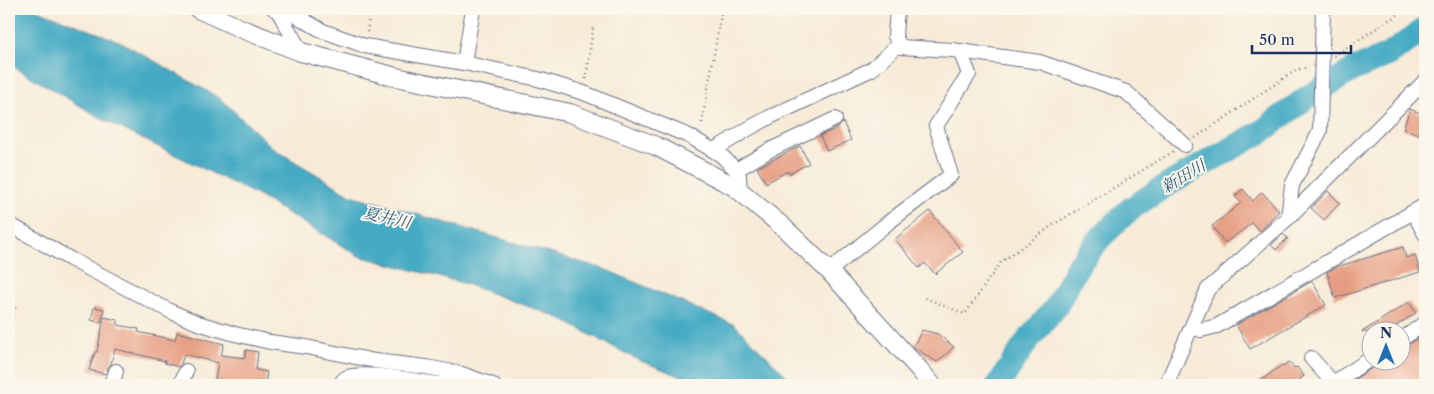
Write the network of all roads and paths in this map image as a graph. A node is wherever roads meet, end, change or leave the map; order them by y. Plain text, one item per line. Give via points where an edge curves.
1 (198, 9) edge
2 (276, 9) edge
3 (370, 9) edge
4 (473, 9) edge
5 (722, 9) edge
6 (897, 9) edge
7 (1323, 9) edge
8 (1406, 9) edge
9 (593, 28) dead end
10 (899, 44) junction
11 (365, 46) junction
12 (960, 51) junction
13 (300, 52) junction
14 (464, 63) junction
15 (1322, 63) junction
16 (1425, 81) edge
17 (584, 93) junction
18 (835, 119) dead end
19 (701, 142) junction
20 (1185, 145) junction
21 (714, 150) junction
22 (736, 170) junction
23 (740, 191) junction
24 (1419, 209) edge
25 (1288, 218) junction
26 (9, 224) edge
27 (1425, 234) edge
28 (829, 271) junction
29 (925, 298) dead end
30 (9, 303) edge
31 (1425, 323) edge
32 (1192, 327) junction
33 (9, 330) edge
34 (1412, 332) edge
35 (1311, 358) dead end
36 (1362, 365) edge
37 (116, 371) dead end
38 (186, 371) dead end
39 (464, 375) junction
40 (1334, 384) edge
41 (109, 385) edge
42 (180, 385) edge
43 (340, 385) edge
44 (493, 385) edge
45 (932, 385) edge
46 (1166, 385) edge

1 - 13 street
2 - 11 street
2 - 13 street
3 - 11 path
4 - 14 street
5 - 19 path via 700,130
6 - 10 street via 895,36
7 - 15 street
8 - 15 path
9 - 17 path
10 - 12 street via 900,47
10 - 21 street via 872,69 770,117
11 - 14 street
12 - 20 street via 1040,62 1126,92
12 - 28 street via 969,74 936,126 951,175
13 - 23 street via 396,77 570,113 656,146
14 - 17 street
15 - 20 path via 1296,70
15 - 25 street via 1320,131 1292,185
16 - 25 street
17 - 19 street
18 - 22 street
19 - 21 street
20 - 29 path via 1053,225 1002,262 966,314
21 - 22 street
22 - 23 street
23 - 28 street
24 - 27 street
24 - 32 street via 1217,326 1201,330
25 - 32 street via 1208,289
26 - 39 street via 70,259 198,323 270,342
28 - 45 street
30 - 33 path via 16,305
31 - 34 street
32 - 46 street
35 - 40 street
36 - 40 street
37 - 41 street
38 - 42 street
39 - 43 street via 446,384 357,376 344,379
39 - 44 street

